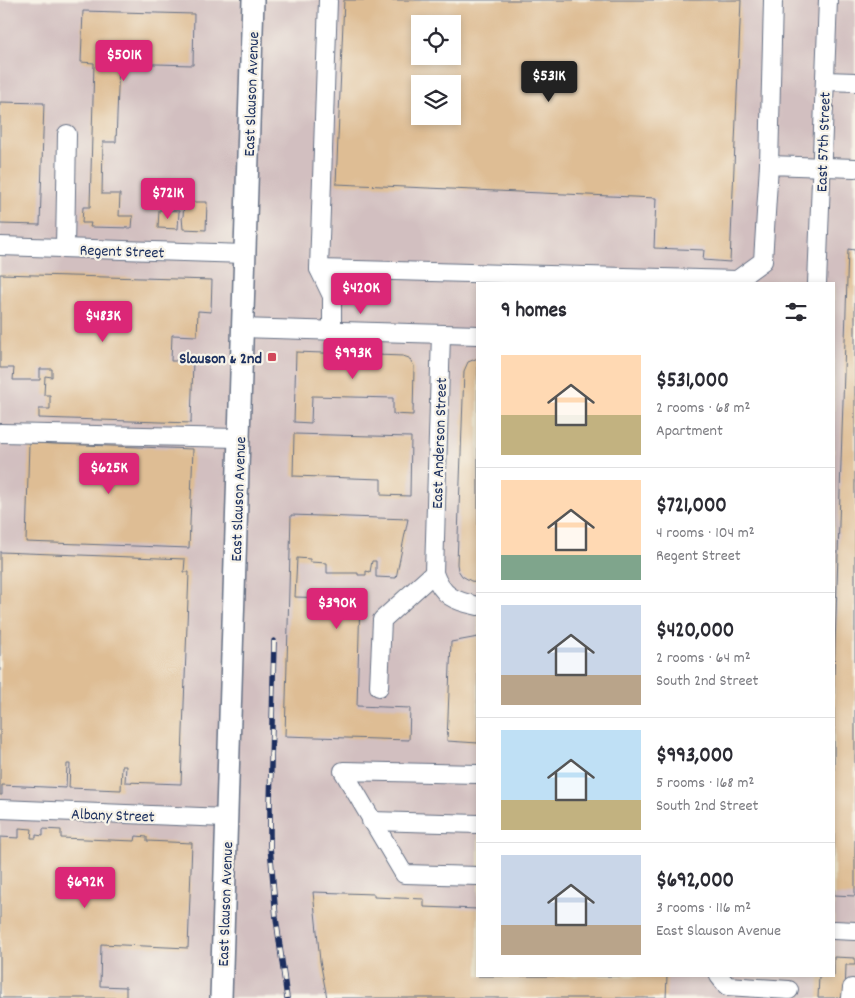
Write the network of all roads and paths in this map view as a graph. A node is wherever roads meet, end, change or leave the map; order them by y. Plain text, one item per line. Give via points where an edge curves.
1 (253, 0) edge
2 (328, 0) edge
3 (773, 0) edge
4 (828, 0) edge
5 (825, 81) junction
6 (855, 82) edge
7 (67, 134) dead end
8 (769, 165) junction
9 (821, 166) junction
10 (855, 168) edge
11 (0, 246) edge
12 (65, 248) junction
13 (245, 254) junction
14 (319, 269) junction
15 (817, 282) edge
16 (243, 328) junction
17 (332, 331) junction
18 (441, 334) junction
19 (476, 335) edge
20 (0, 433) edge
21 (239, 438) junction
22 (434, 573) junction
23 (476, 605) edge
24 (379, 688) dead end
25 (476, 774) edge
26 (0, 809) edge
27 (226, 818) junction
28 (371, 821) junction
29 (476, 824) edge
30 (476, 876) edge
31 (835, 930) edge
32 (855, 931) edge
33 (720, 977) edge
34 (789, 988) edge
35 (752, 993) edge
36 (221, 998) edge

1 - 13 main road, East Slauson Avenue
2 - 14 street
3 - 8 street
4 - 5 street, East 57th Street
5 - 6 street
5 - 9 street, East 57th Street
7 - 12 street
8 - 9 street
8 - 14 street via 763,261 737,280
9 - 10 street
9 - 15 street, East 57th Street
11 - 12 street, Regent Street
12 - 13 street, Regent Street
13 - 16 main road, East Slauson Avenue
14 - 17 street via 332,296
16 - 17 street
16 - 21 main road, East Slauson Avenue
17 - 18 street
18 - 19 street
18 - 22 street, East Anderson Street
20 - 21 street
21 - 27 main road, East Slauson Avenue
22 - 23 street via 444,594
22 - 24 street via 382,620
25 - 28 street via 343,770
26 - 27 street, Albany Street
27 - 36 main road, East Slauson Avenue
28 - 29 street
28 - 30 street via 404,874
31 - 32 street
33 - 35 street via 727,986
34 - 35 street

